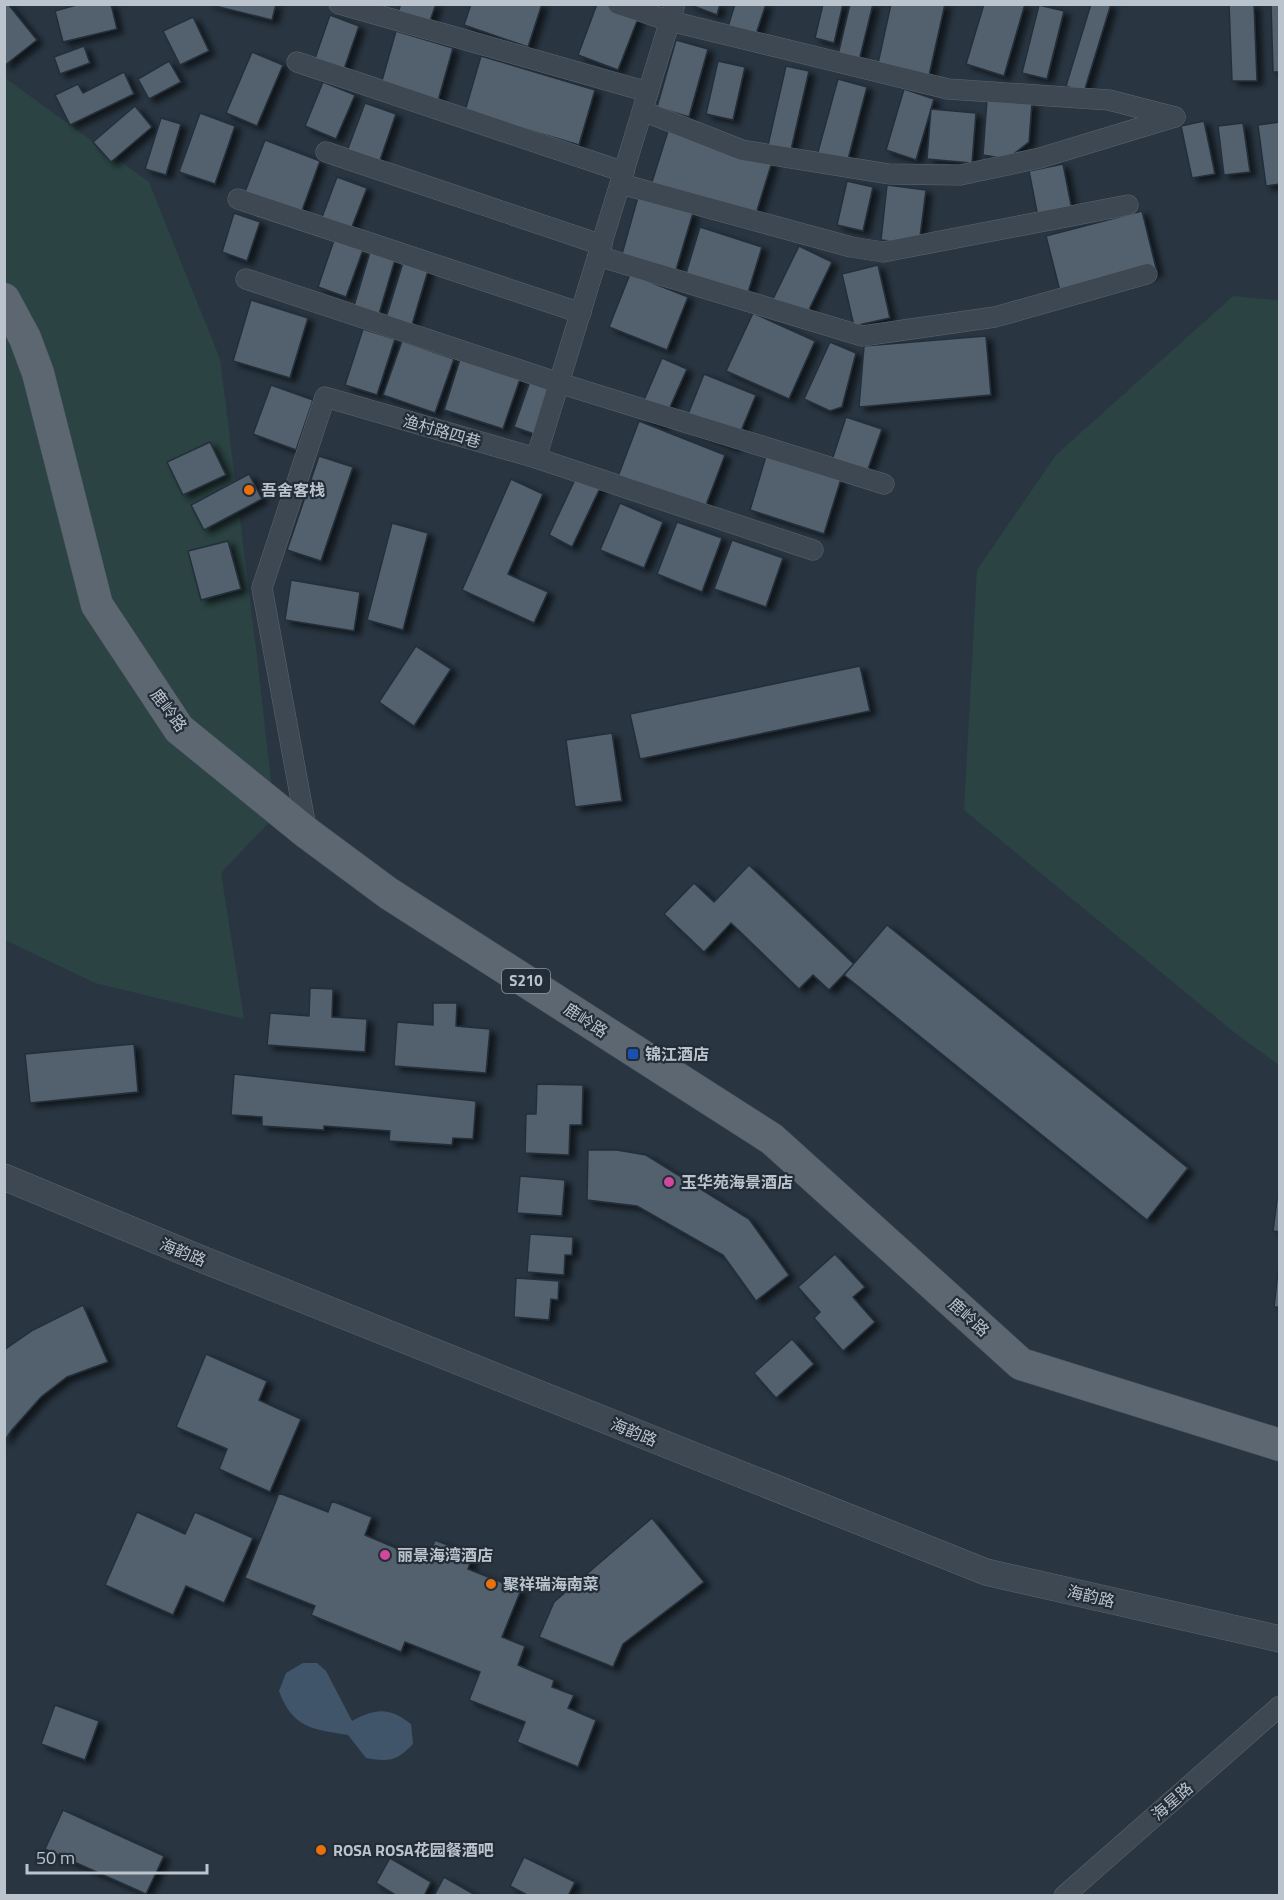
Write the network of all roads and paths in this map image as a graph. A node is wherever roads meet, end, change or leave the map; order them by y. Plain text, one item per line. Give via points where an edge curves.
1 (339, 4) edge
2 (618, 4) edge
3 (673, 13) edge
4 (297, 62) dead end
5 (646, 101) junction
6 (326, 152) dead end
7 (622, 178) junction
8 (238, 200) dead end
9 (1128, 205) dead end
10 (600, 251) junction
11 (1147, 274) dead end
12 (246, 279) dead end
13 (4, 299) edge
14 (581, 313) junction
15 (559, 383) junction
16 (536, 458) junction
17 (884, 484) dead end
18 (813, 550) dead end
19 (307, 833) junction
20 (4, 1177) edge
21 (1280, 1444) edge
22 (1280, 1639) edge
23 (1280, 1706) edge
24 (1064, 1896) edge

1 - 5 street
2 - 3 street
3 - 5 street
3 - 5 street via 948,89 1109,100 1175,117 1040,158 960,175 889,174 742,150
4 - 7 street
5 - 7 street
6 - 10 street
7 - 9 street via 851,247 883,252
7 - 10 street
8 - 14 street
10 - 11 street via 862,336 995,317
10 - 14 street
12 - 15 street
13 - 19 main road, 鹿岭路 / S210 via 38,373 97,605 179,729
14 - 15 street
15 - 16 street
15 - 17 street
16 - 18 street
16 - 19 street, 渔村路四巷 via 325,397 262,588
19 - 21 main road, 鹿岭路 / S210 via 388,892 772,1139 1021,1364
20 - 22 street, 海韵路 via 986,1572
23 - 24 street, 海星路

